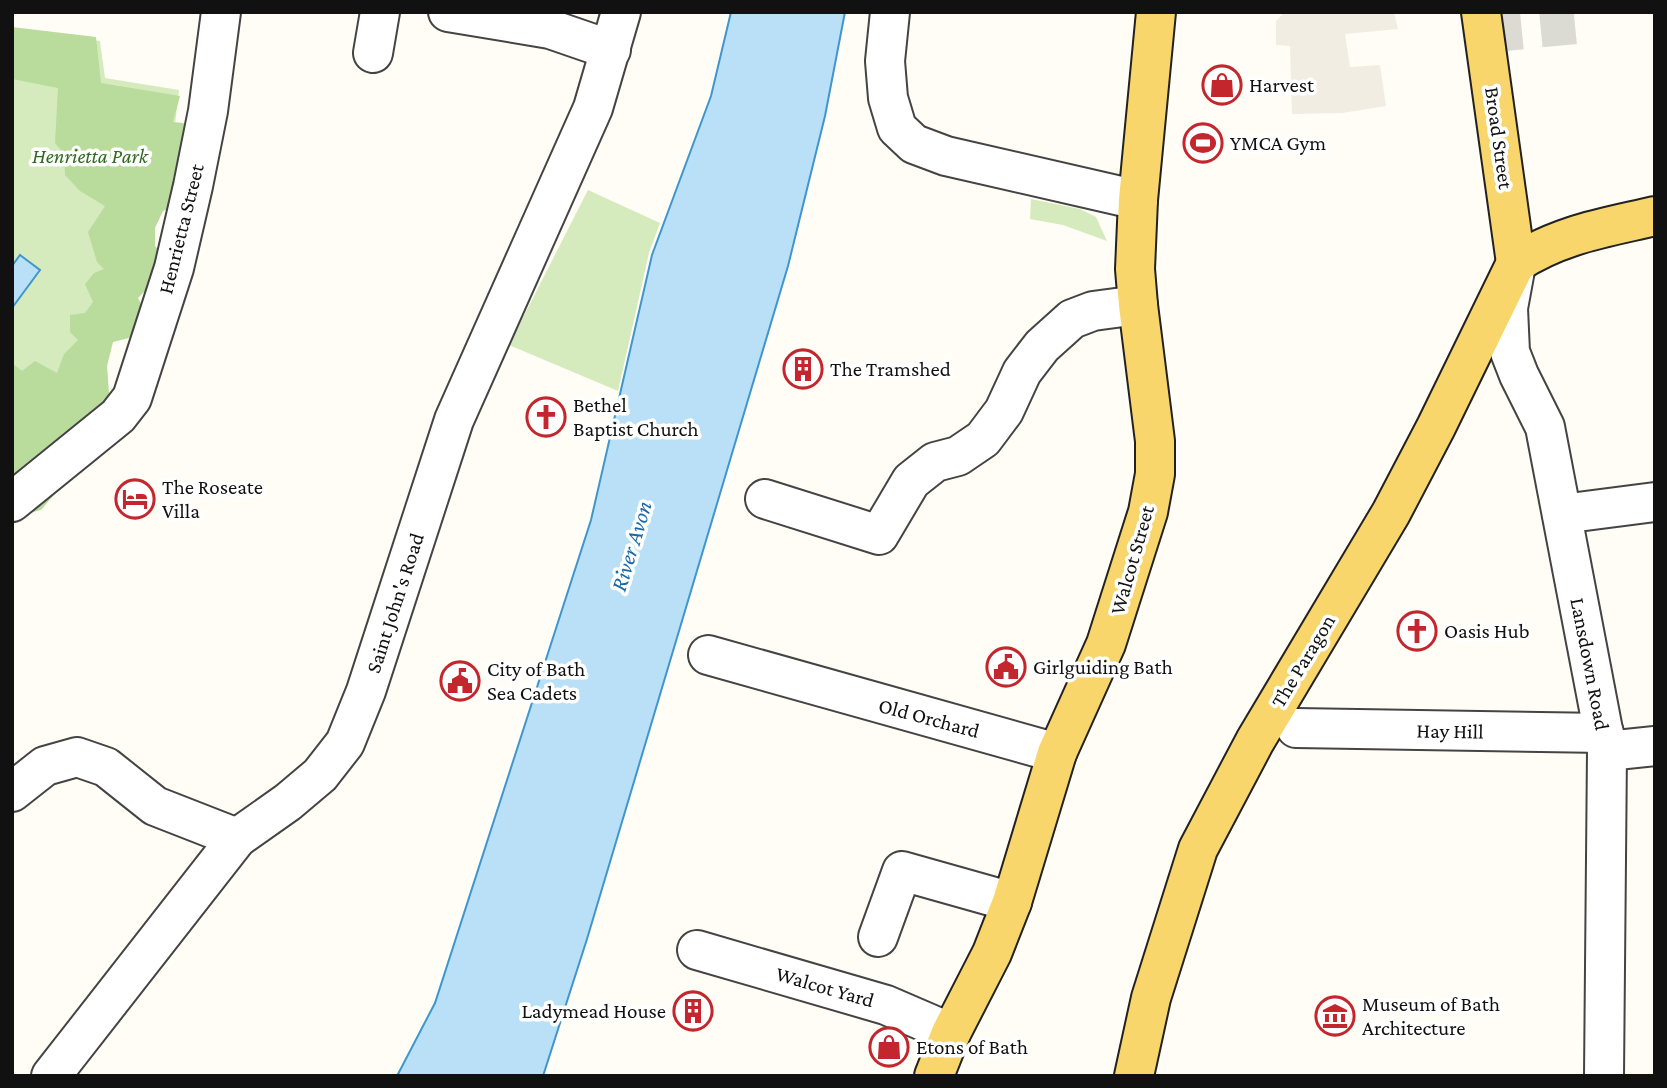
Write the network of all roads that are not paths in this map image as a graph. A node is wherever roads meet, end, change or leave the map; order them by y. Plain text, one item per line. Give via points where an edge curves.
1 (222, 12) edge
2 (380, 12) edge
3 (448, 12) edge
4 (621, 12) edge
5 (890, 12) edge
6 (1156, 12) edge
7 (1481, 12) edge
8 (611, 50) junction
9 (373, 53) dead end
10 (1138, 200) junction
11 (1655, 216) edge
12 (1516, 263) junction
13 (1138, 305) junction
14 (765, 499) dead end
15 (12, 502) edge
16 (1655, 502) edge
17 (1562, 514) junction
18 (708, 655) dead end
19 (1296, 728) dead end
20 (1605, 742) junction
21 (1655, 746) edge
22 (1057, 753) junction
23 (12, 792) edge
24 (237, 838) junction
25 (1012, 902) junction
26 (878, 937) dead end
27 (697, 950) dead end
28 (951, 1033) junction
29 (51, 1076) edge
30 (934, 1076) edge
31 (1134, 1076) edge
32 (1604, 1076) edge

1 - 15 street, Henrietta Street via 208,111 174,268 132,398 118,416
2 - 9 street
3 - 8 street via 550,29
4 - 8 street, Saint John's Road
5 - 10 street via 885,61 888,98 898,128 914,144 946,156
6 - 10 main road, Walcot Street
7 - 12 main road, Broad Street
8 - 24 street, Saint John's Road via 593,108 454,420 345,743 320,775
10 - 13 main road, Walcot Street
11 - 12 main road via 1570,236
12 - 17 street, Lansdown Road via 1508,308 1510,352 1545,427
12 - 31 main road, The Paragon via 1391,513 1255,741 1198,849 1151,998
13 - 14 street via 1072,319 1022,372 1004,411 983,439 958,457 936,462 911,481 879,536
13 - 22 main road, Walcot Street via 1155,474 1148,512 1106,644
16 - 17 street
17 - 20 street, Lansdown Road
18 - 22 street, Old Orchard
19 - 20 street, Hay Hill
20 - 21 street, Hay Hill
20 - 32 street, Lansdown Road
22 - 25 main road, Walcot Street
23 - 24 street via 45,766 77,757 106,767 155,806
24 - 29 street, Saint John's Road
25 - 26 street via 902,871
25 - 28 main road, Walcot Street
27 - 28 street, Walcot Yard via 886,1005
28 - 30 main road, Walcot Street

